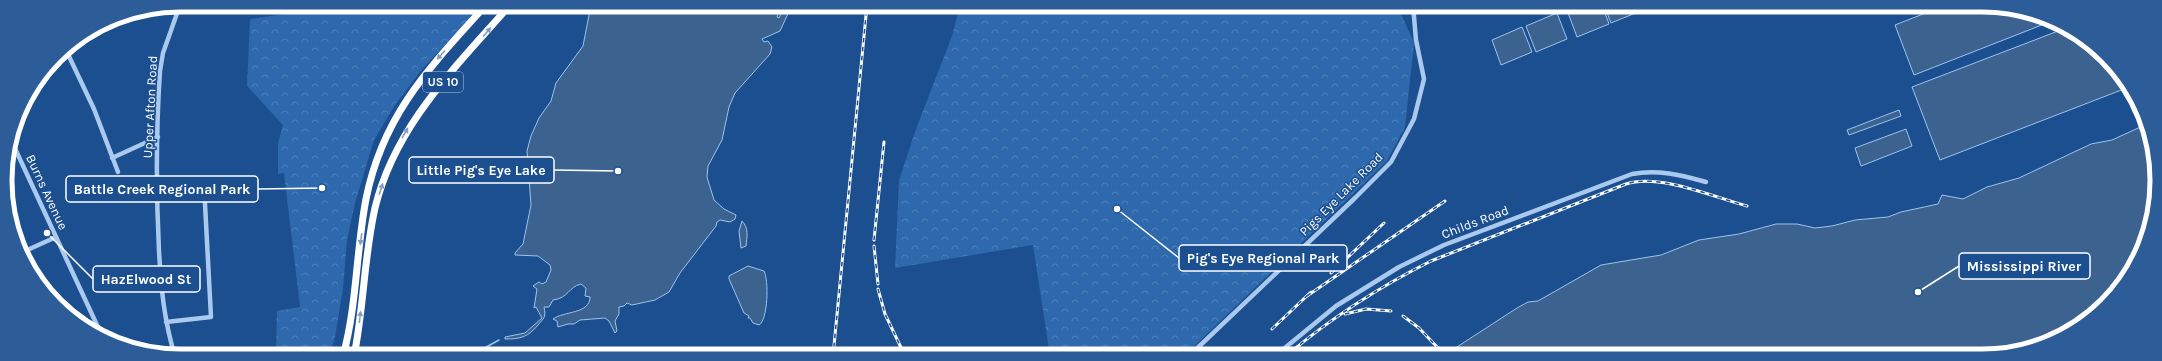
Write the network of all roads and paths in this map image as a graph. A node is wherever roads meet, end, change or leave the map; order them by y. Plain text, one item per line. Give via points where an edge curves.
1 (177, 12) edge
2 (480, 12) edge
3 (504, 12) edge
4 (1414, 12) edge
5 (68, 55) edge
6 (158, 138) junction
7 (15, 148) edge
8 (112, 158) junction
9 (118, 172) dead end
10 (1706, 182) dead end
11 (157, 192) junction
12 (56, 236) junction
13 (27, 250) edge
14 (166, 322) junction
15 (98, 327) edge
16 (173, 349) edge
17 (344, 349) edge
18 (355, 349) edge
19 (1196, 349) edge
20 (1283, 349) edge

1 - 6 street, Upper Afton Road via 163,53 159,86
2 -> 17 highway, US 10 via 421,78 399,110 385,138 366,199
18 -> 3 highway, US 10 via 372,223 391,160 407,130 435,91
4 - 19 street, Pigs Eye Lake Road via 1424,78 1414,119 1391,162
5 - 8 street via 94,109
6 - 8 street
6 - 11 street, Upper Afton Road
7 - 12 street, Burns Avenue
8 - 9 street
10 - 20 street, Childs Road via 1666,173 1632,174 1452,242 1400,267 1356,293 1315,322
11 - 14 street, Upper Afton Road
11 - 14 street via 204,185 211,316
12 - 13 street
12 - 15 street, Burns Avenue
14 - 16 street, Upper Afton Road

